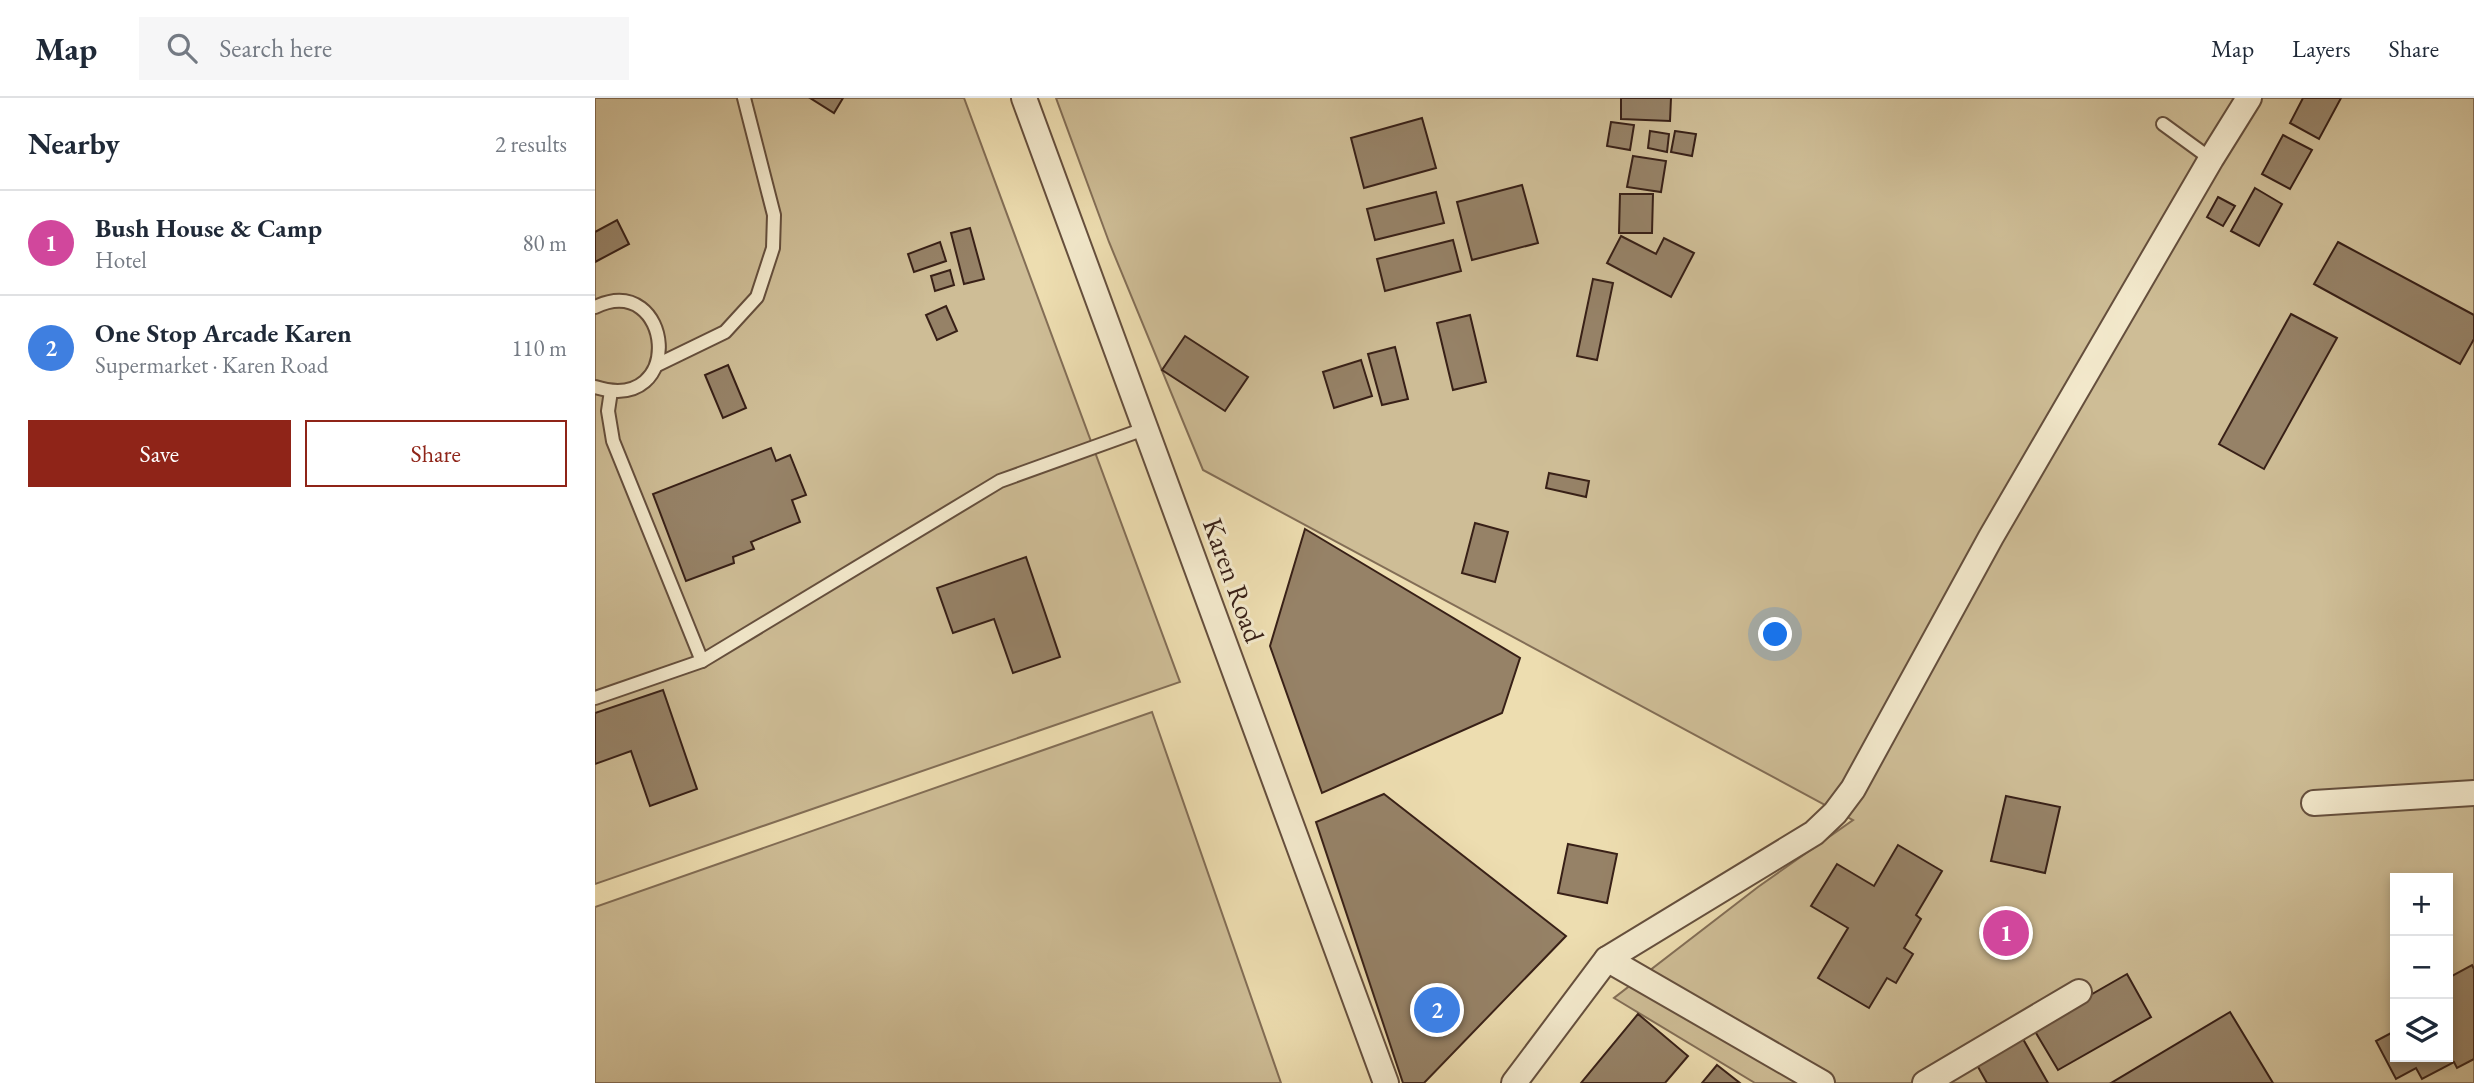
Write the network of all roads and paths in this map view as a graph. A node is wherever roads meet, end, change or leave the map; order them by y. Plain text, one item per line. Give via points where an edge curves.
1 (744, 98) edge
2 (1024, 98) edge
3 (2249, 98) edge
4 (2162, 124) dead end
5 (2211, 159) junction
6 (595, 307) edge
7 (657, 365) junction
8 (595, 387) edge
9 (611, 391) junction
10 (1147, 428) junction
11 (702, 661) junction
12 (595, 698) edge
13 (2474, 793) edge
14 (2314, 803) dead end
15 (1607, 959) junction
16 (2079, 992) dead end
17 (1386, 1083) edge
18 (1514, 1083) edge
19 (1822, 1083) edge
20 (1925, 1083) edge

1 - 7 lane via 774,215 773,248 757,297 725,332
2 - 10 street, Karen Road
3 - 5 street
4 - 5 lane
5 - 15 street via 1991,537 1853,789 1835,813 1814,833
6 - 7 lane via 626,302 641,308 659,334
7 - 9 lane via 642,383
8 - 9 lane
9 - 11 lane via 608,411 613,441
10 - 11 lane via 1000,481
10 - 17 street, Karen Road
11 - 12 lane
13 - 14 street
15 - 18 street
15 - 19 street
16 - 20 street

